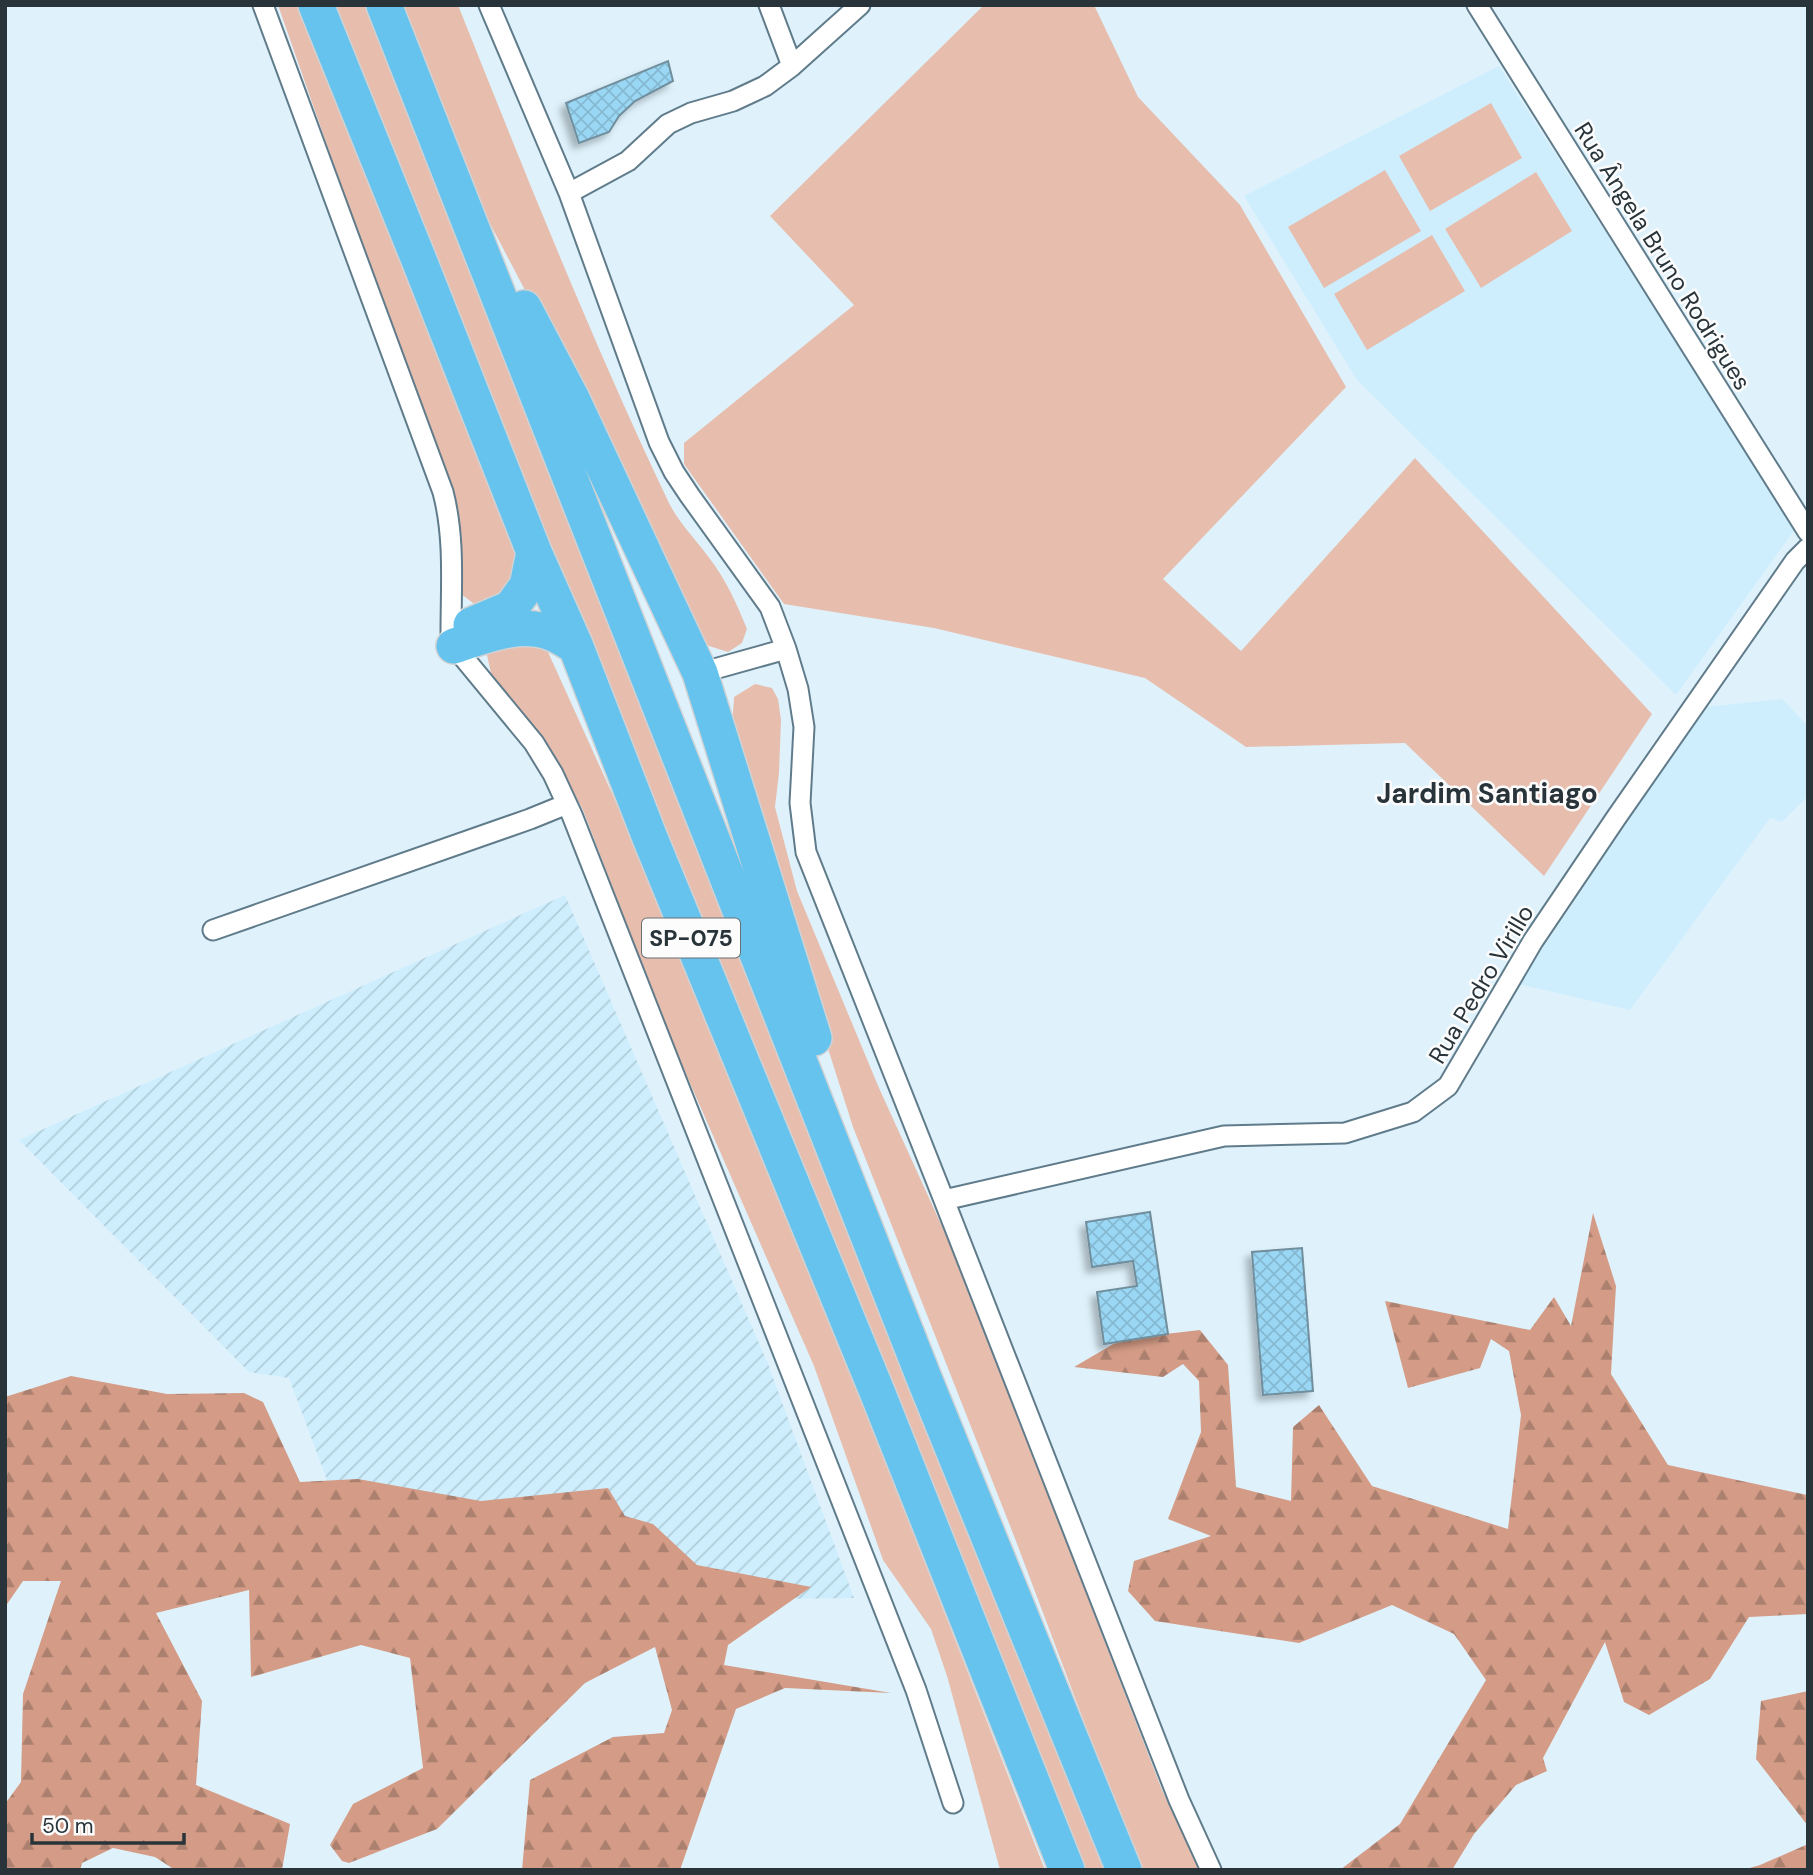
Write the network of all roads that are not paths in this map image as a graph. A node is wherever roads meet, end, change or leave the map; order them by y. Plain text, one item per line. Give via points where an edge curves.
1 (263, 5) edge
2 (316, 5) edge
3 (384, 5) edge
4 (489, 5) edge
5 (769, 5) edge
6 (860, 5) edge
7 (1477, 5) edge
8 (792, 66) junction
9 (445, 158) junction
10 (569, 193) junction
11 (1808, 532) edge
12 (1808, 548) edge
13 (534, 552) junction
14 (453, 639) junction
15 (576, 647) junction
16 (786, 649) junction
17 (700, 673) junction
18 (567, 804) junction
19 (213, 930) dead end
20 (849, 1185) junction
21 (944, 1200) junction
22 (953, 1802) dead end
23 (1067, 1870) edge
24 (1124, 1870) edge
25 (1210, 1870) edge

1 - 14 street via 443,492 452,542
2 - 13 highway, SP-075
3 - 9 highway, SP-075
4 - 10 street
5 - 8 street
6 - 8 street
7 - 11 street, Rua Ângela Bruno Rodrigues
8 - 10 street via 733,101 668,124 628,161
9 - 17 highway via 572,399
9 - 20 highway, SP-075
10 - 16 street via 659,442 690,496 770,607
12 - 21 street, Rua Pedro Virillo via 1533,941 1448,1086 1413,1112 1345,1133 1224,1136
13 - 14 highway via 527,586 511,608
13 - 15 highway, SP-075
14 - 15 highway via 524,629 551,632
14 - 18 street via 534,743
15 - 23 highway, SP-075
16 - 17 street
16 - 21 street via 804,727 800,803 806,852
17 - 20 highway via 822,1066
18 - 19 street
18 - 22 street via 911,1677
20 - 24 highway, SP-075
21 - 25 street

